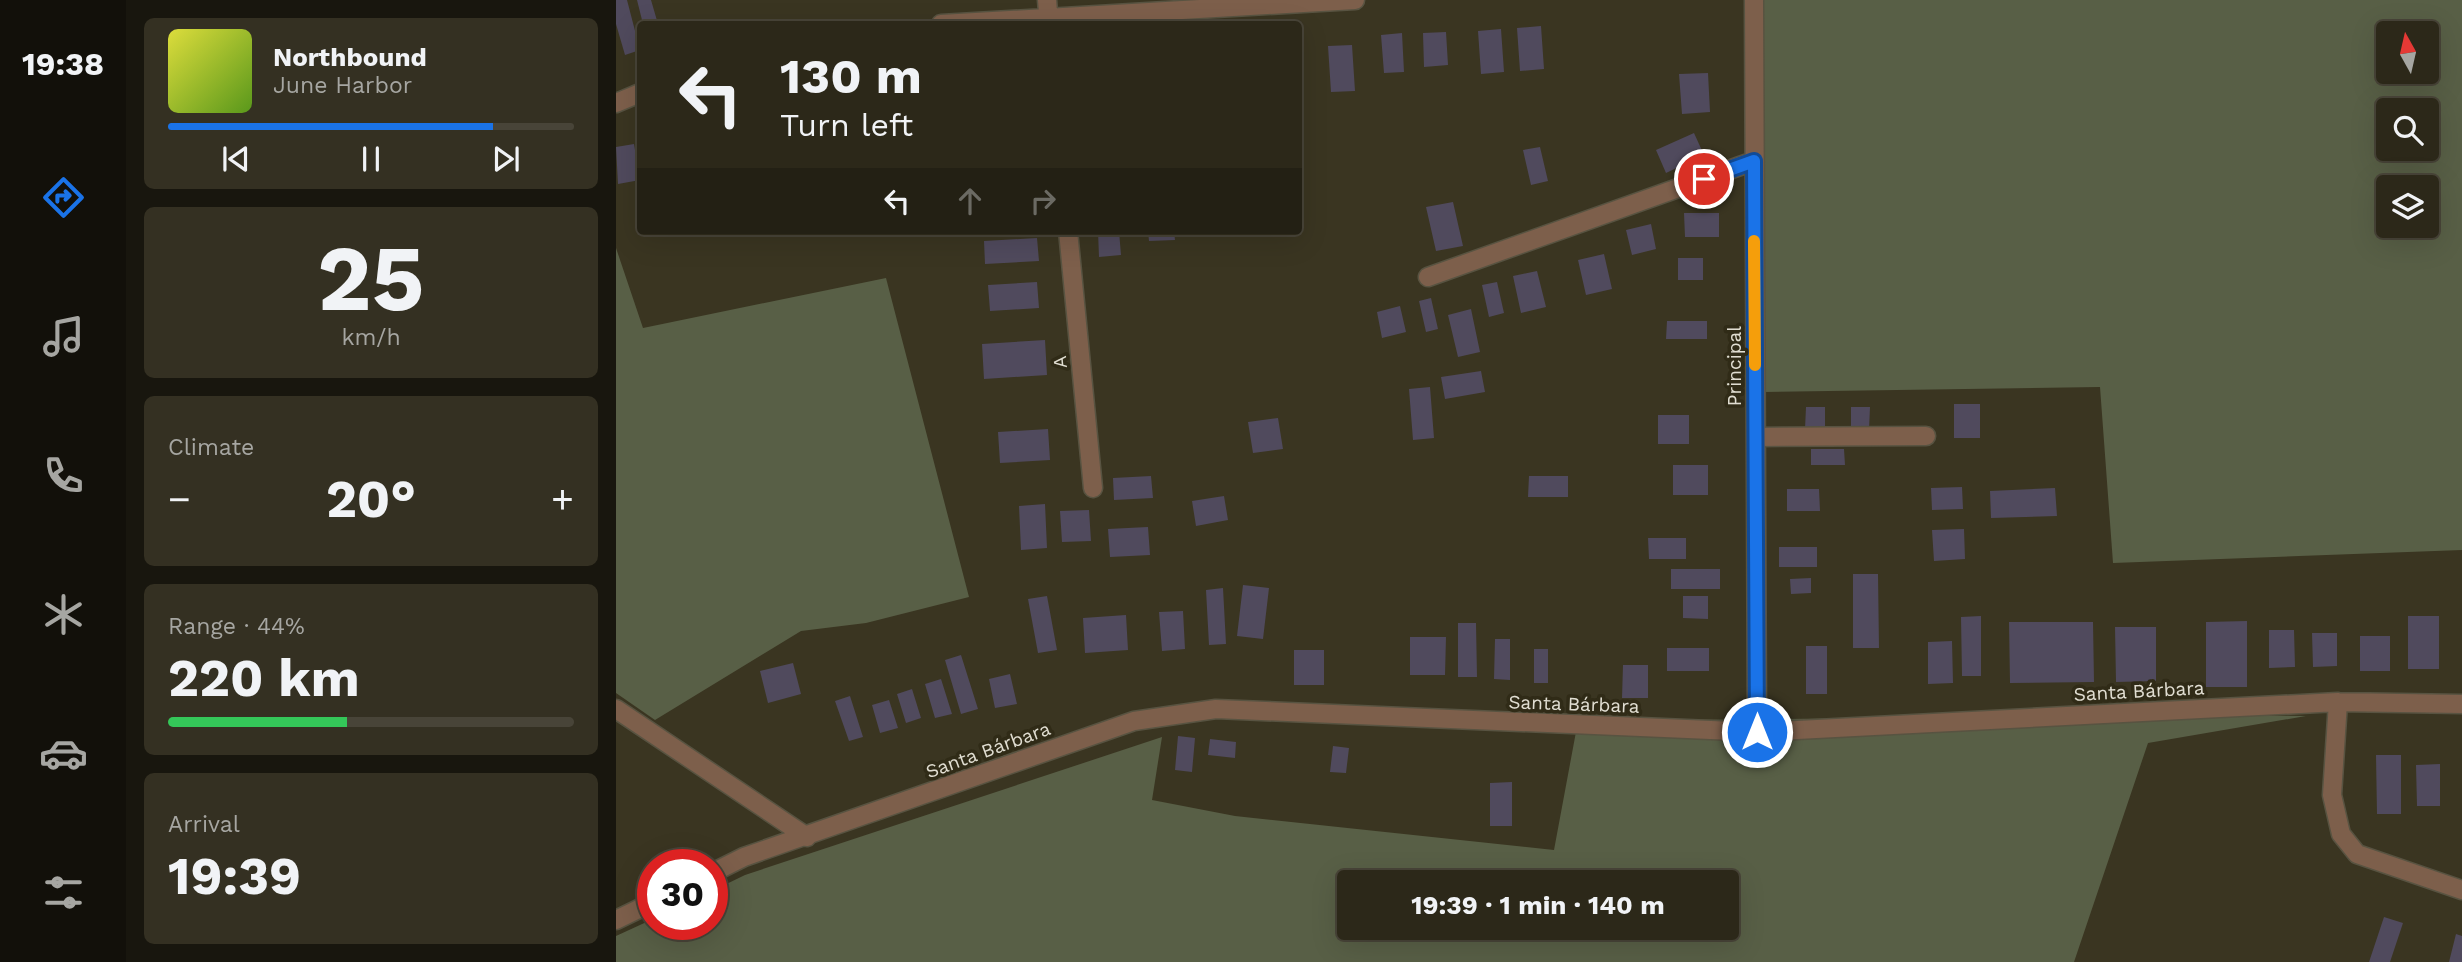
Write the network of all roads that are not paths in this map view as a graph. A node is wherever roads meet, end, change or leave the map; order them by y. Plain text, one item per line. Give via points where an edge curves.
1 (1355, 0) edge
2 (1754, 0) edge
3 (1048, 14) edge
4 (973, 21) edge
5 (637, 94) edge
6 (616, 103) edge
7 (1754, 161) junction
8 (1068, 235) edge
9 (1428, 278) dead end
10 (1926, 436) dead end
11 (1756, 437) junction
12 (1093, 488) dead end
13 (2337, 702) junction
14 (2462, 704) edge
15 (616, 709) edge
16 (1757, 732) junction
17 (807, 837) junction
18 (728, 866) edge
19 (2462, 890) edge
20 (637, 910) edge
21 (616, 920) edge

1 - 3 street
2 - 7 street, Principal
3 - 4 street
5 - 6 street
7 - 9 street
7 - 11 street, Principal
8 - 12 street, A
10 - 11 street
11 - 16 street, Principal
13 - 14 street, Santa Bárbara
13 - 16 street, Santa Bárbara
13 - 19 street via 2332,795 2341,834 2357,854
15 - 17 street
16 - 17 street, Santa Bárbara via 1216,709 1134,721
17 - 18 street, Santa Bárbara
20 - 21 street

